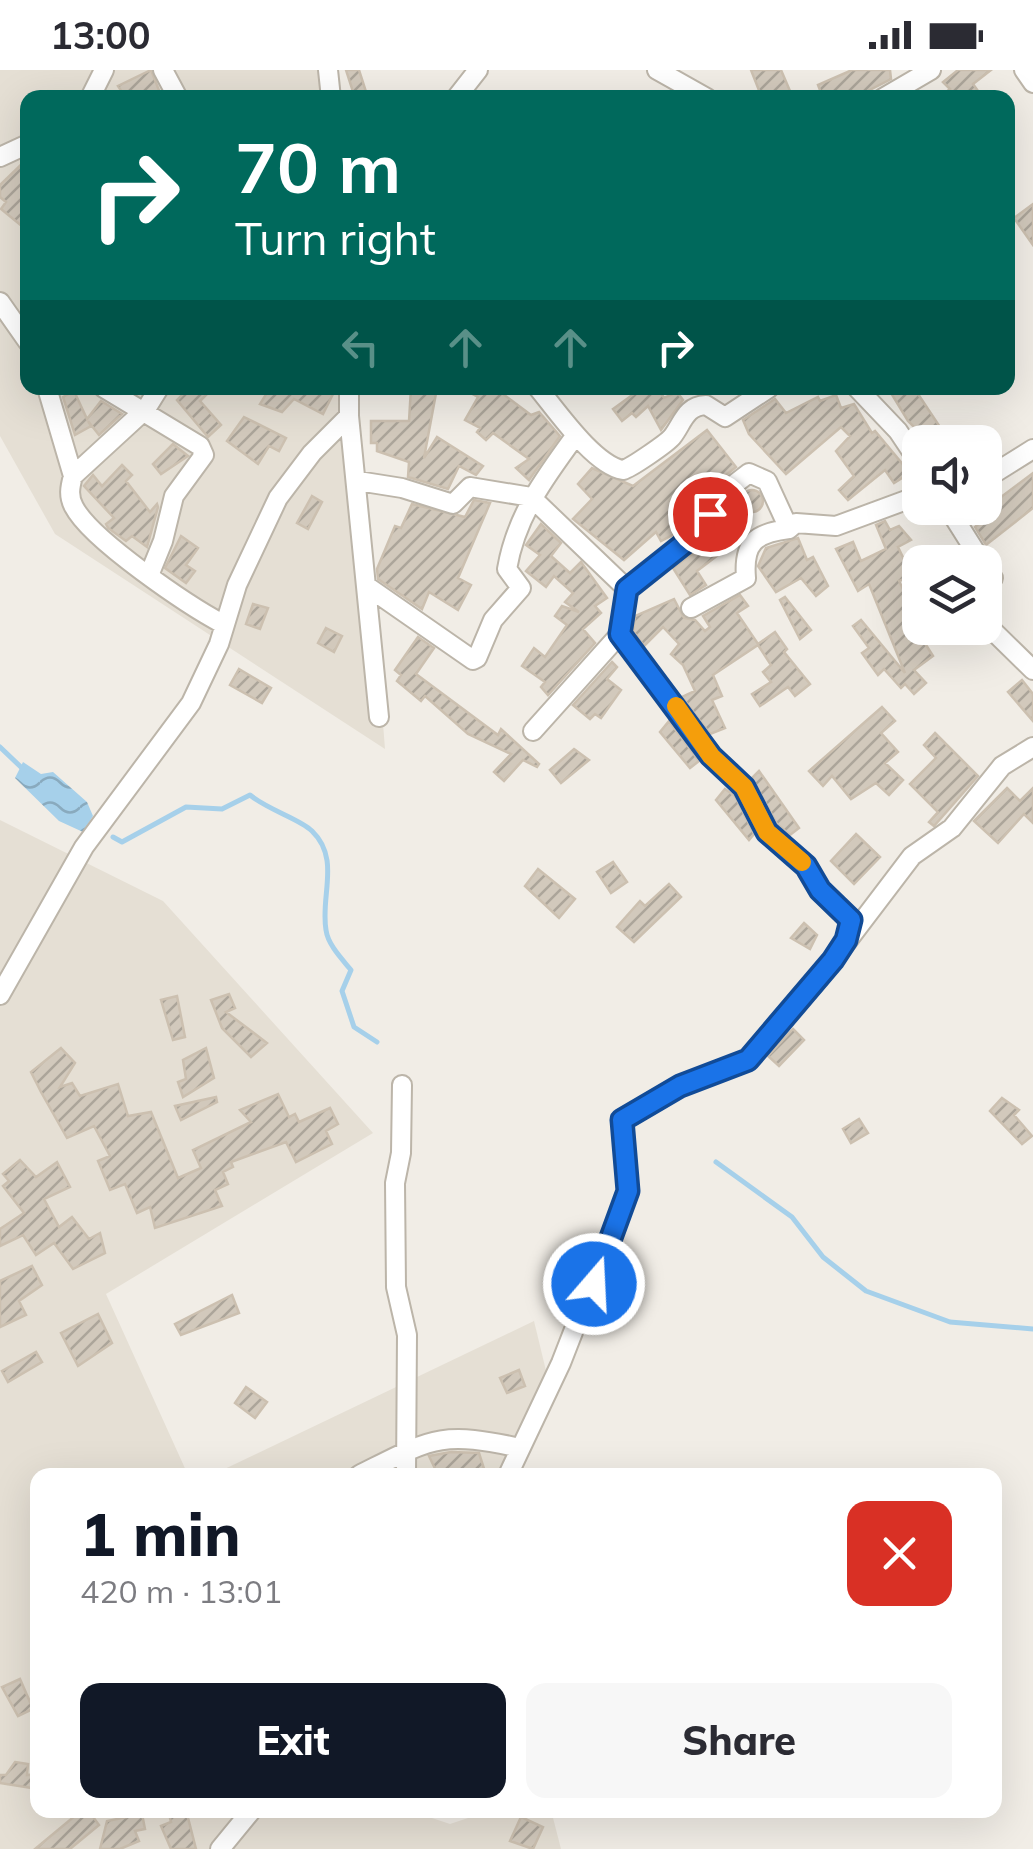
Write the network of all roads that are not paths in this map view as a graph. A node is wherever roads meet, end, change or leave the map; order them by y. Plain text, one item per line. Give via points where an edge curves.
1 (478, 70) edge
2 (657, 70) edge
3 (931, 70) edge
4 (1024, 70) edge
5 (1033, 83) edge
6 (462, 90) edge
7 (693, 90) edge
8 (897, 90) edge
9 (0, 302) edge
10 (20, 331) edge
11 (49, 395) edge
12 (117, 395) edge
13 (155, 395) edge
14 (349, 395) edge
15 (544, 395) edge
16 (759, 395) edge
17 (865, 395) edge
18 (146, 410) junction
19 (349, 416) junction
20 (576, 435) junction
21 (902, 437) edge
22 (1033, 448) edge
23 (1002, 468) edge
24 (73, 476) junction
25 (358, 481) junction
26 (531, 497) junction
27 (902, 502) edge
28 (789, 529) junction
29 (150, 574) junction
30 (368, 588) junction
31 (627, 589) junction
32 (690, 608) dead end
33 (223, 624) junction
34 (620, 634) junction
35 (1002, 640) edge
36 (1033, 670) edge
37 (379, 717) dead end
38 (533, 731) dead end
39 (1033, 748) edge
40 (846, 940) junction
41 (0, 996) edge
42 (402, 1085) dead end
43 (520, 1448) junction
44 (408, 1450) junction
45 (373, 1468) edge
46 (407, 1468) edge
47 (511, 1468) edge
48 (245, 1818) edge
49 (220, 1849) edge

1 - 6 street
2 - 7 street
3 - 8 street
4 - 5 street
9 - 10 street
11 - 24 street
12 - 18 street
13 - 18 street
14 - 19 street
15 - 20 street
16 - 20 street via 726,417 706,405 694,408 670,440 624,470
17 - 21 street
18 - 24 street
18 - 29 street via 204,455 174,496
19 - 25 street
19 - 33 street via 278,498
20 - 26 street
22 - 23 street
24 - 29 street via 72,505 84,522
25 - 26 street via 452,504 470,486
25 - 30 street
26 - 30 street via 506,569 521,588 493,620 475,660
26 - 31 street
27 - 28 street via 836,526 796,522
28 - 31 street via 767,481 749,474 723,493 705,527
28 - 32 street via 750,541 746,578
29 - 33 street via 182,603
30 - 37 street
31 - 34 street
33 - 41 street via 191,704 84,846
34 - 38 street
34 - 40 street via 711,756 744,787 767,832 851,920
35 - 36 street
39 - 40 street via 1002,766 952,828 912,856
40 - 43 street via 748,1060 680,1086 622,1120 628,1191
42 - 44 street via 396,1287 407,1335
43 - 44 street via 438,1438
43 - 47 street
44 - 45 street
44 - 46 street
48 - 49 street

